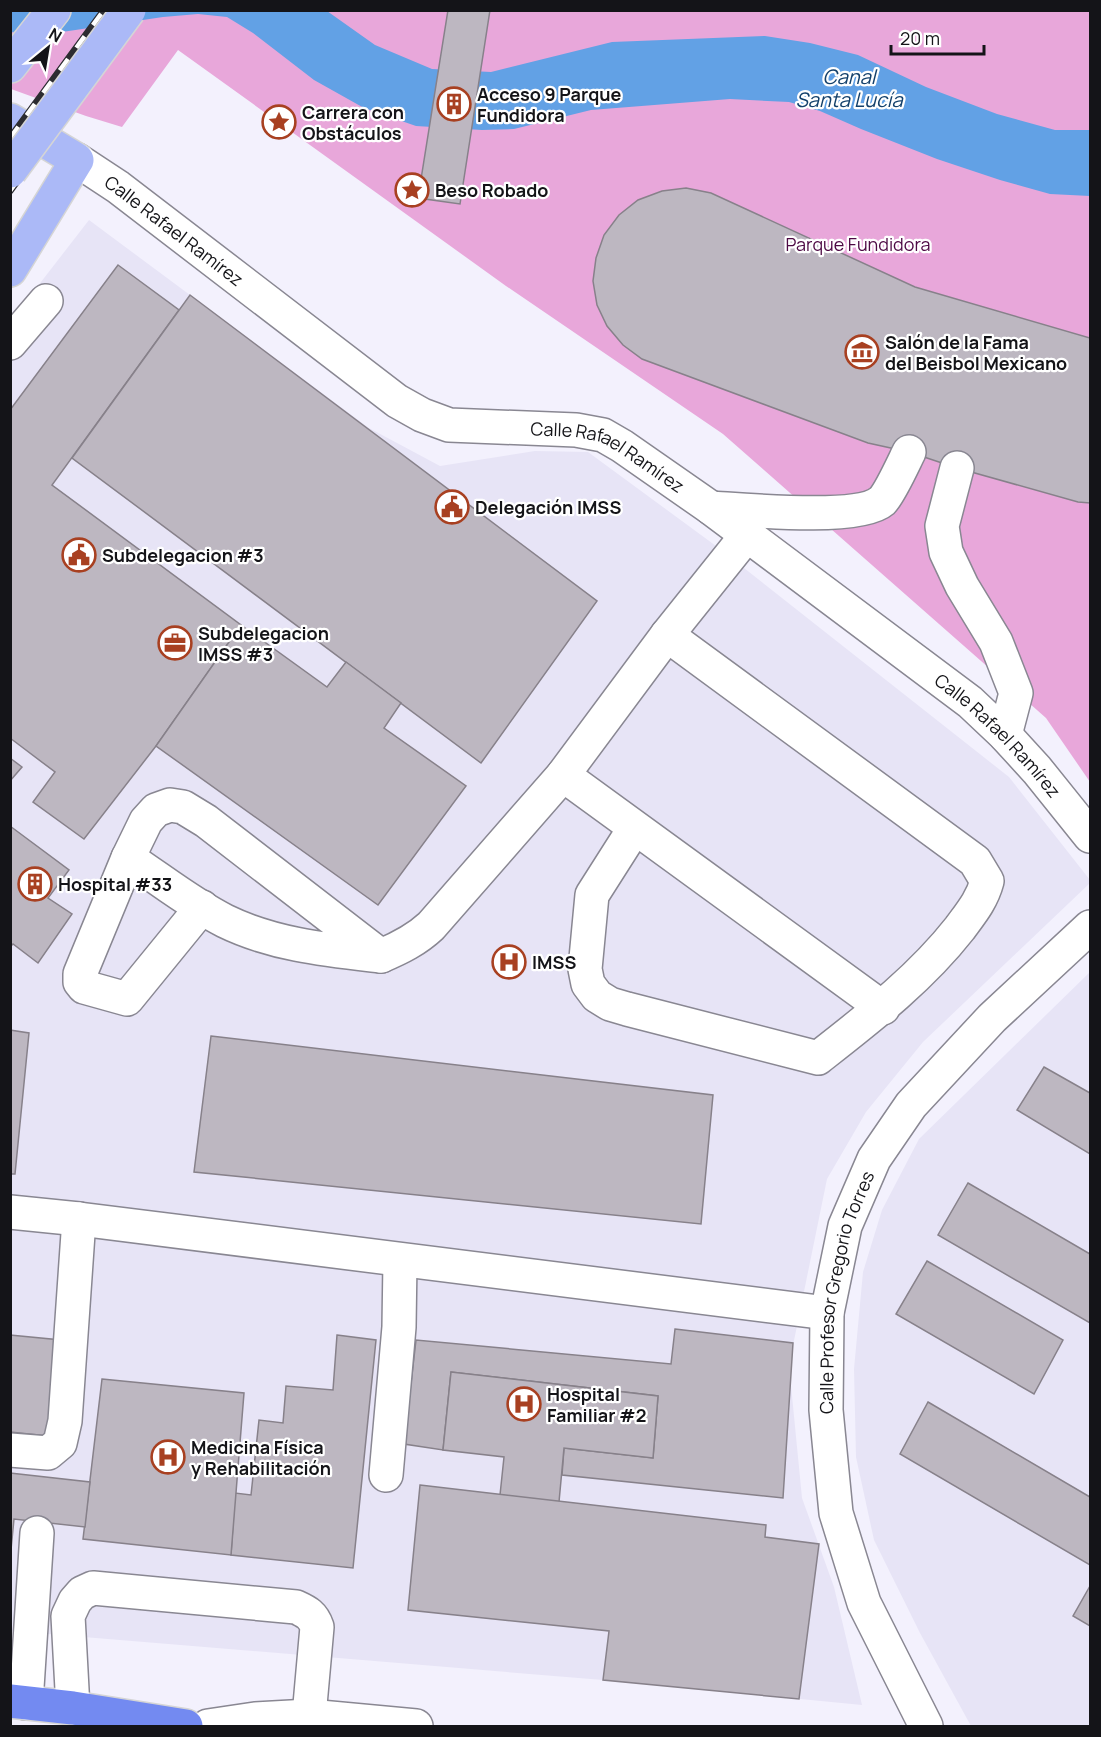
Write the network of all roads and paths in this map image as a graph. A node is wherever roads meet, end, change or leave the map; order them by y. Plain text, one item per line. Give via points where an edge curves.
1 (54, 10) edge
2 (129, 10) edge
3 (10, 66) edge
4 (10, 120) edge
5 (77, 160) junction
6 (10, 171) edge
7 (10, 270) edge
8 (46, 301) dead end
9 (10, 343) edge
10 (909, 452) dead end
11 (957, 468) dead end
12 (711, 508) junction
13 (747, 535) junction
14 (668, 635) junction
15 (1005, 735) junction
16 (563, 776) junction
17 (634, 829) junction
18 (1090, 837) edge
19 (128, 858) junction
20 (202, 907) junction
21 (1090, 927) edge
22 (381, 957) junction
23 (883, 1008) junction
24 (10, 1212) edge
25 (79, 1219) junction
26 (400, 1261) junction
27 (827, 1313) junction
28 (10, 1450) edge
29 (386, 1475) dead end
30 (37, 1533) dead end
31 (18, 1702) edge
32 (74, 1708) junction
33 (309, 1716) junction
34 (186, 1726) edge
35 (208, 1726) edge
36 (416, 1726) edge
37 (926, 1726) edge

1 - 3 main road
2 - 6 main road, bridge
4 - 5 main road
5 - 7 main road
5 - 12 street, Calle Rafael Ramírez via 118,187 397,401 422,415 449,424 576,430 603,435
8 - 9 street
10 - 12 street via 883,500 870,508 810,512
11 - 15 street via 942,526 946,552 996,642 1016,693
12 - 13 street, Calle Rafael Ramírez
13 - 14 street
13 - 15 street, Calle Rafael Ramírez via 970,702
14 - 16 street
14 - 23 street via 975,861 987,881 978,905 939,954
15 - 18 street, Calle Rafael Ramírez
16 - 17 street
16 - 22 street via 431,926
17 - 23 street
17 - 23 street via 592,895 585,969 588,984 597,996 627,1009 818,1058
19 - 20 street
19 - 20 street via 80,974 84,987 127,999
19 - 22 street via 146,821 156,810 170,805 183,807
20 - 22 street via 261,936
21 - 27 street, Calle Profesor Gregorio Torres via 992,1018 911,1106 874,1159 845,1226
24 - 25 street
25 - 26 street
25 - 28 street via 65,1421 60,1443 48,1454
26 - 27 street
26 - 29 street via 399,1327
27 - 37 street, Calle Profesor Gregorio Torres via 826,1410 836,1513 864,1603
30 - 31 street
31 - 32 highway
32 - 33 street via 68,1616 82,1593 93,1588 296,1607 308,1612 317,1627
32 - 34 highway
33 - 35 street
33 - 36 street

